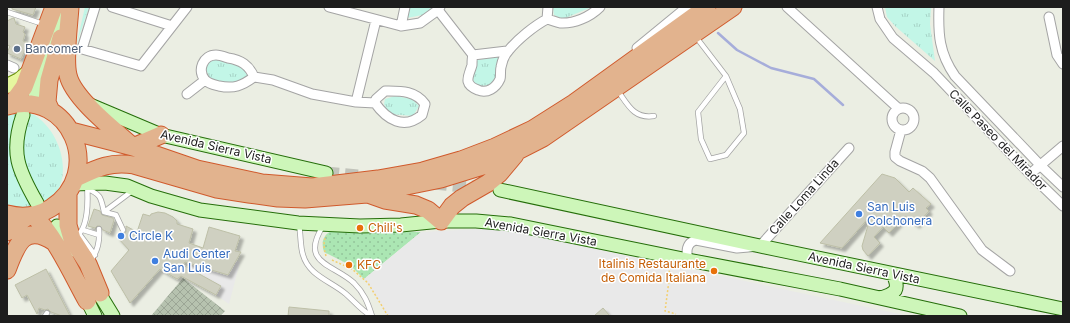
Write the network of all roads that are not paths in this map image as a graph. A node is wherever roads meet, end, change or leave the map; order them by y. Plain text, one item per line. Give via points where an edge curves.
1 (55, 7) edge
2 (70, 7) edge
3 (95, 7) edge
4 (112, 7) edge
5 (187, 7) edge
6 (329, 7) edge
7 (405, 7) edge
8 (548, 7) edge
9 (600, 7) edge
10 (687, 7) edge
11 (707, 7) edge
12 (733, 7) edge
13 (787, 7) edge
14 (877, 7) edge
15 (939, 7) edge
16 (439, 9) edge
17 (9, 11) edge
18 (1050, 17) dead end
19 (547, 19) junction
20 (376, 20) junction
21 (48, 25) junction
22 (172, 26) junction
23 (401, 26) junction
24 (694, 34) junction
25 (507, 51) junction
26 (472, 55) junction
27 (946, 64) junction
28 (1063, 64) edge
29 (31, 70) junction
30 (934, 73) junction
31 (726, 76) junction
32 (254, 78) junction
33 (205, 80) junction
34 (7, 86) edge
35 (608, 86) junction
36 (187, 94) dead end
37 (356, 102) junction
38 (375, 103) junction
39 (87, 104) junction
40 (983, 105) junction
41 (899, 109) junction
42 (17, 111) edge
43 (51, 111) junction
44 (973, 114) junction
45 (654, 116) dead end
46 (901, 130) junction
47 (71, 131) junction
48 (161, 135) junction
49 (1063, 146) edge
50 (132, 147) junction
51 (849, 148) dead end
52 (519, 150) junction
53 (1041, 166) junction
54 (326, 173) tunnel mouth
55 (1030, 174) junction
56 (78, 186) junction
57 (1063, 187) edge
58 (134, 189) junction
59 (500, 190) dead end
60 (367, 194) junction
61 (1063, 206) edge
62 (35, 209) junction
63 (104, 212) junction
64 (7, 214) edge
65 (441, 221) junction
66 (298, 223) junction
67 (327, 228) junction
68 (99, 229) dead end
69 (123, 230) dead end
70 (7, 232) edge
71 (99, 235) junction
72 (66, 236) junction
73 (760, 246) junction
74 (91, 260) junction
75 (688, 260) junction
76 (7, 270) edge
77 (1010, 271) dead end
78 (894, 274) junction
79 (93, 297) junction
80 (881, 298) junction
81 (1063, 309) edge
82 (95, 316) edge
83 (113, 316) edge
84 (371, 316) edge
85 (960, 316) edge

1 - 2 street via 52,28 33,95 57,30
1 - 21 highway
2 - 39 highway via 67,74 71,84
2 - 43 highway via 49,80 47,102
3 - 22 street via 82,49 141,66
4 - 22 street
5 - 22 street
6 - 20 street
7 - 23 street
8 - 19 street
9 - 19 street via 573,22 560,23
10 - 35 street via 629,55
11 - 35 highway
12 - 24 highway
13 - 41 street
14 - 30 street, Calle Paseo del Mirador via 880,19 893,38
15 - 27 street, Calle Paseo del Mirador via 939,34
16 - 23 street via 420,23
16 - 26 street
17 - 21 lane
18 - 28 street via 1057,54
19 - 25 street via 537,24
20 - 23 street
20 - 37 street
21 - 29 highway
24 - 31 lane
24 - 35 highway
25 - 26 street
25 - 26 street via 500,79 492,90 486,92 471,86 467,80
27 - 30 street
27 - 40 street, Calle Paseo del Mirador
29 - 34 main road
29 - 42 highway
30 - 44 street, Calle Paseo del Mirador
31 - 31 lane via 740,109 744,133 726,156 710,159 701,139 698,112
32 - 33 street via 231,88 214,85
32 - 33 street via 246,64 216,55 208,57 203,62 201,71
32 - 37 street via 273,80 312,94
33 - 36 street
35 - 45 lane via 637,115
35 - 50 highway via 495,147 423,171 378,179 312,186 262,183 197,169
35 - 52 highway via 543,138
37 - 38 street
38 - 38 street via 376,98 385,91 402,91 415,94 425,104 422,115 418,118 398,122 382,113
39 - 48 street, Avenida Sierra Vista
39 - 50 highway
40 - 44 street
40 - 53 street, Calle Paseo del Mirador
41 - 46 street via 892,119 895,126
41 - 46 street via 909,110 914,117 908,129
42 - 43 highway via 24,104
42 - 62 street via 24,127 22,155
43 - 47 highway
44 - 55 street, Calle Paseo del Mirador
46 - 77 street via 895,157 930,178 982,250
47 - 50 highway
47 - 56 highway via 78,154
48 - 50 highway
48 - 54 street, Avenida Sierra Vista
49 - 53 street
51 - 73 street, Calle Loma Linda
52 - 60 highway via 496,162 441,179
52 - 65 highway via 499,174 452,206
53 - 55 street
53 - 57 street, Calle Paseo del Mirador
55 - 61 street, Calle Paseo del Mirador
56 - 58 street, Avenida Sierra Vista via 105,184
56 - 60 highway via 107,165 122,163 217,189 249,194 305,199
56 - 62 highway via 46,211
56 - 63 lane via 96,192 101,198
56 - 72 highway
58 - 63 lane
58 - 66 street, Avenida Sierra Vista via 200,210
59 - 73 street, Avenida Sierra Vista
60 - 65 highway via 416,205 428,210
62 - 64 highway via 13,216
62 - 70 highway
62 - 72 highway via 38,220
63 - 69 lane via 116,215
65 - 67 street, Avenida Sierra Vista
65 - 75 street, Avenida Sierra Vista via 511,224
66 - 67 street, Avenida Sierra Vista
66 - 84 lane via 303,256 308,265
67 - 84 lane via 318,235 315,243 318,258 354,282 368,303
68 - 71 lane
71 - 72 lane
71 - 74 lane via 98,249
72 - 74 highway
72 - 76 highway via 28,235 17,246
72 - 79 highway
73 - 75 street via 737,248 696,240 692,241 686,250
73 - 78 street, Avenida Sierra Vista
74 - 79 highway
75 - 80 street, Avenida Sierra Vista
78 - 80 street via 897,288 893,294
78 - 81 street, Avenida Sierra Vista
79 - 82 street
79 - 83 street
80 - 85 street, Avenida Sierra Vista

